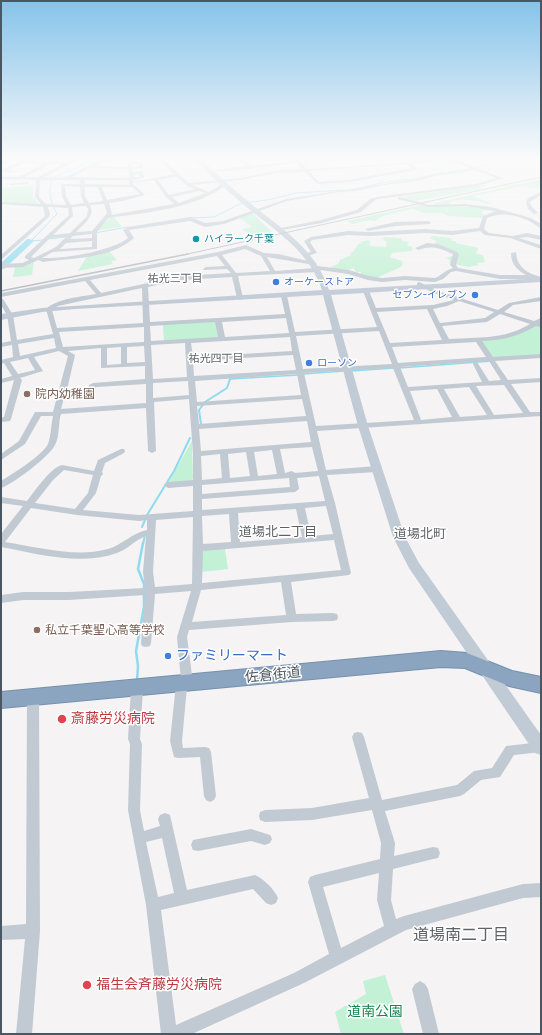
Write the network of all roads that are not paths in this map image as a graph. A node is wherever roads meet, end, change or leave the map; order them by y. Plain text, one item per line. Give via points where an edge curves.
1 (46, 206) edge
2 (50, 206) edge
3 (73, 206) edge
4 (88, 206) edge
5 (108, 206) edge
6 (127, 206) edge
7 (167, 206) edge
8 (250, 206) edge
9 (266, 206) edge
10 (365, 206) edge
11 (474, 206) edge
12 (529, 206) edge
13 (69, 207) junction
14 (255, 210) junction
15 (507, 213) junction
16 (539, 213) edge
17 (132, 214) junction
18 (108, 217) junction
19 (410, 218) dead end
20 (524, 218) junction
21 (396, 221) junction
22 (404, 223) junction
23 (428, 223) dead end
24 (541, 226) edge
25 (481, 229) junction
26 (278, 230) junction
27 (348, 233) junction
28 (94, 234) junction
29 (69, 237) junction
30 (512, 238) junction
31 (541, 238) edge
32 (46, 239) junction
33 (541, 247) edge
34 (418, 248) dead end
35 (52, 250) junction
36 (514, 253) dead end
37 (218, 254) junction
38 (307, 254) junction
39 (263, 255) junction
40 (1, 258) edge
41 (35, 259) junction
42 (1, 266) edge
43 (316, 267) junction
44 (229, 268) junction
45 (206, 269) dead end
46 (456, 269) junction
47 (274, 273) junction
48 (235, 275) junction
49 (408, 278) junction
50 (86, 279) junction
51 (539, 279) edge
52 (145, 286) junction
53 (427, 288) junction
54 (366, 291) junction
55 (327, 293) junction
56 (1, 295) edge
57 (100, 295) junction
58 (284, 296) junction
59 (240, 298) junction
60 (461, 298) junction
61 (541, 299) edge
62 (1, 300) edge
63 (74, 304) junction
64 (146, 304) junction
65 (429, 307) junction
66 (49, 309) junction
67 (373, 310) junction
68 (502, 311) junction
69 (10, 315) junction
70 (288, 316) junction
71 (1, 317) edge
72 (218, 320) junction
73 (540, 322) edge
74 (147, 324) junction
75 (438, 325) junction
76 (380, 329) junction
77 (338, 331) junction
78 (55, 333) junction
79 (293, 334) junction
80 (222, 338) junction
81 (478, 340) junction
82 (188, 341) junction
83 (14, 342) junction
84 (447, 342) junction
85 (148, 343) junction
86 (124, 344) junction
87 (1, 345) edge
88 (387, 345) junction
89 (104, 346) junction
90 (60, 349) junction
91 (296, 353) junction
92 (30, 356) junction
93 (541, 356) edge
94 (17, 358) junction
95 (189, 359) junction
96 (541, 360) edge
97 (3, 361) edge
98 (492, 361) junction
99 (148, 364) junction
100 (476, 364) junction
101 (124, 365) junction
102 (395, 367) junction
103 (349, 371) junction
104 (301, 374) junction
105 (16, 377) junction
106 (541, 380) edge
107 (1, 381) edge
108 (191, 381) junction
109 (507, 383) junction
110 (487, 384) junction
111 (149, 385) junction
112 (471, 385) junction
113 (440, 387) junction
114 (405, 389) junction
115 (61, 396) junction
116 (305, 397) junction
117 (150, 402) junction
118 (198, 402) junction
119 (57, 413) junction
120 (541, 414) edge
121 (528, 415) junction
122 (492, 417) junction
123 (310, 418) junction
124 (457, 419) junction
125 (1, 420) edge
126 (418, 421) junction
127 (363, 426) junction
128 (194, 427) junction
129 (312, 429) junction
130 (316, 444) junction
131 (276, 447) junction
132 (250, 449) junction
133 (121, 451) dead end
134 (152, 451) dead end
135 (224, 451) junction
136 (196, 454) junction
137 (1, 458) edge
138 (377, 469) junction
139 (322, 472) junction
140 (99, 474) junction
141 (292, 474) junction
142 (281, 475) junction
143 (254, 478) junction
144 (226, 480) junction
145 (196, 482) junction
146 (1, 484) edge
147 (168, 485) dead end
148 (197, 497) junction
149 (1, 500) edge
150 (331, 503) junction
151 (29, 504) junction
152 (300, 505) junction
153 (233, 511) junction
154 (77, 512) junction
155 (197, 514) junction
156 (152, 517) junction
157 (150, 532) junction
158 (338, 537) junction
159 (307, 538) junction
160 (1, 540) edge
161 (1, 544) edge
162 (236, 545) junction
163 (198, 548) junction
164 (285, 578) junction
165 (197, 588) junction
166 (145, 592) junction
167 (1, 599) edge
168 (334, 617) dead end
169 (292, 618) junction
170 (186, 626) junction
171 (146, 643) dead end
172 (484, 668) junction
173 (184, 683) junction
174 (541, 685) edge
175 (137, 688) junction
176 (33, 698) junction
177 (1, 700) edge
178 (358, 737) dead end
179 (541, 747) edge
180 (210, 796) dead end
181 (377, 805) junction
182 (265, 816) dead end
183 (140, 838) junction
184 (265, 839) dead end
185 (198, 845) dead end
186 (433, 853) dead end
187 (386, 864) junction
188 (541, 890) edge
189 (271, 898) dead end
190 (182, 899) junction
191 (153, 905) junction
192 (392, 929) junction
193 (33, 930) junction
194 (1, 933) edge
195 (337, 958) junction
196 (420, 989) dead end
197 (24, 1034) edge
198 (169, 1034) edge
199 (174, 1034) edge
200 (431, 1034) edge

1 - 40 street via 47,216
2 - 13 street
3 - 13 street
4 - 29 street via 90,214
5 - 18 street via 110,211
6 - 17 street
7 - 17 street
8 - 14 street
9 - 14 street
10 - 26 street via 349,214
11 - 15 street
12 - 16 street
13 - 32 street via 71,215
14 - 26 street
14 - 41 street via 213,224 205,225 190,220 128,229 126,230 131,238 109,250 94,254
15 - 20 street
15 - 25 street via 497,212 486,216
16 - 20 street
17 - 18 street
18 - 28 street
19 - 22 street
20 - 24 street
21 - 22 street
21 - 22 street via 402,227
21 - 27 street
22 - 23 street
25 - 27 street via 452,233
25 - 30 street via 487,234
26 - 38 street
27 - 38 street via 308,240 307,243 314,253
28 - 29 street
28 - 29 street
28 - 35 street via 95,248
29 - 32 street
29 - 35 street via 58,248
30 - 31 street via 527,235
30 - 33 street
32 - 41 street via 27,257
34 - 46 street via 425,244 439,246 455,253 453,265
35 - 41 street
36 - 51 street via 522,272
37 - 39 street via 246,247
37 - 44 street
37 - 50 street
38 - 43 street
39 - 43 street via 278,256
39 - 47 street
41 - 42 street via 23,264
43 - 47 street
43 - 49 street via 378,280
43 - 55 street
44 - 45 street
44 - 48 street
46 - 49 street via 446,272 438,280
46 - 51 street via 500,277
47 - 48 street
48 - 52 street via 181,278
48 - 59 street
49 - 53 street
50 - 56 street
50 - 57 street
51 - 53 street
52 - 57 street
52 - 64 street
53 - 54 street
53 - 60 street
54 - 55 street
54 - 67 street
55 - 58 street
55 - 77 street
57 - 63 street
58 - 59 street
58 - 70 street
59 - 64 street
60 - 65 street via 450,304
60 - 68 street
61 - 68 street via 517,302
62 - 69 street
63 - 64 street
63 - 66 street
64 - 74 street
65 - 67 street
65 - 75 street
66 - 69 street
66 - 78 street
67 - 76 street
68 - 73 street
68 - 75 street via 487,320
69 - 71 street
69 - 83 street
70 - 72 street
70 - 79 street
72 - 74 street
72 - 80 street
73 - 81 street via 513,335
74 - 78 street
74 - 85 street
75 - 84 street
76 - 77 street
76 - 88 street
77 - 79 street
77 - 103 street
78 - 83 street
78 - 90 street
79 - 80 street
79 - 91 street
80 - 82 street
81 - 84 street
81 - 98 street
82 - 85 street
82 - 95 street
83 - 87 street
83 - 94 street
84 - 88 street
85 - 86 street
85 - 99 street
86 - 89 street
86 - 101 street
88 - 102 street
89 - 90 street
89 - 101 street via 103,367
90 - 92 street
90 - 115 street via 72,355
91 - 95 street
91 - 104 street
92 - 94 street
92 - 105 street via 39,371
93 - 98 street
94 - 97 street
95 - 108 street
96 - 98 street
97 - 105 street
98 - 100 street
98 - 102 street
98 - 109 street
99 - 101 street
99 - 111 street
100 - 102 street
100 - 110 street
102 - 103 street
102 - 114 street
103 - 104 street
103 - 127 street
104 - 108 street
104 - 108 street via 229,381
104 - 116 street
105 - 107 street
105 - 125 street via 18,380 7,419
106 - 109 street
108 - 111 street
108 - 118 street
109 - 110 street
109 - 121 street
110 - 112 street
111 - 115 street via 93,386 92,395
111 - 117 street
112 - 113 street
112 - 122 street
113 - 114 street
113 - 124 street
114 - 126 street
115 - 119 street
116 - 118 street
116 - 123 street
117 - 118 street
117 - 119 street
117 - 134 street
118 - 128 street
119 - 137 street via 38,414 22,442
119 - 146 street via 50,447 21,472
120 - 121 street
121 - 122 street
122 - 124 street
123 - 128 street
123 - 129 street
124 - 126 street
126 - 127 street
127 - 129 street
127 - 138 street
128 - 136 street
129 - 130 street
130 - 131 street
130 - 139 street
131 - 132 street
131 - 142 street
132 - 135 street
132 - 143 street
133 - 140 street via 102,462
135 - 136 street
135 - 144 street
136 - 145 street
138 - 139 street
138 - 172 street via 399,537 414,565
139 - 141 street
139 - 150 street
140 - 151 street via 62,467
140 - 154 street via 92,493
141 - 142 street
141 - 148 street via 294,489
142 - 143 street
143 - 144 street
144 - 145 street
145 - 147 street
145 - 148 street
148 - 155 street
149 - 151 street
150 - 152 street
150 - 158 street
151 - 154 street
151 - 160 street
152 - 153 street
152 - 159 street
153 - 155 street
153 - 162 street
154 - 156 street
155 - 156 street
155 - 163 street
156 - 157 street
157 - 161 street via 140,534 112,551 87,554 56,553
157 - 166 street via 150,579
158 - 159 street
158 - 164 street via 346,572
159 - 162 street
162 - 163 street
163 - 165 street
164 - 165 street
164 - 169 street
165 - 166 street
165 - 170 street
166 - 167 street
166 - 171 street
168 - 169 street
169 - 170 street
170 - 173 street via 182,637
172 - 173 highway, 佐倉街道 via 467,661 442,659
172 - 174 highway, 佐倉街道 via 509,678
172 - 179 street
173 - 175 highway, 佐倉街道
173 - 180 street via 176,741 178,753 205,752
175 - 176 highway, 佐倉街道
175 - 183 street via 134,810
176 - 177 highway, 佐倉街道
176 - 193 street
178 - 181 street
179 - 181 street via 510,750 496,774 478,775 460,790
181 - 182 street via 312,814
181 - 187 street via 388,843
183 - 190 street via 166,825
183 - 191 street
184 - 185 street via 251,835
186 - 187 street
187 - 192 street via 384,900
187 - 195 street via 316,882
188 - 192 street via 523,890 404,923
189 - 190 street via 255,882
190 - 191 street
191 - 198 street
192 - 195 street
193 - 194 street
193 - 197 street
195 - 199 street via 299,978
196 - 200 street

